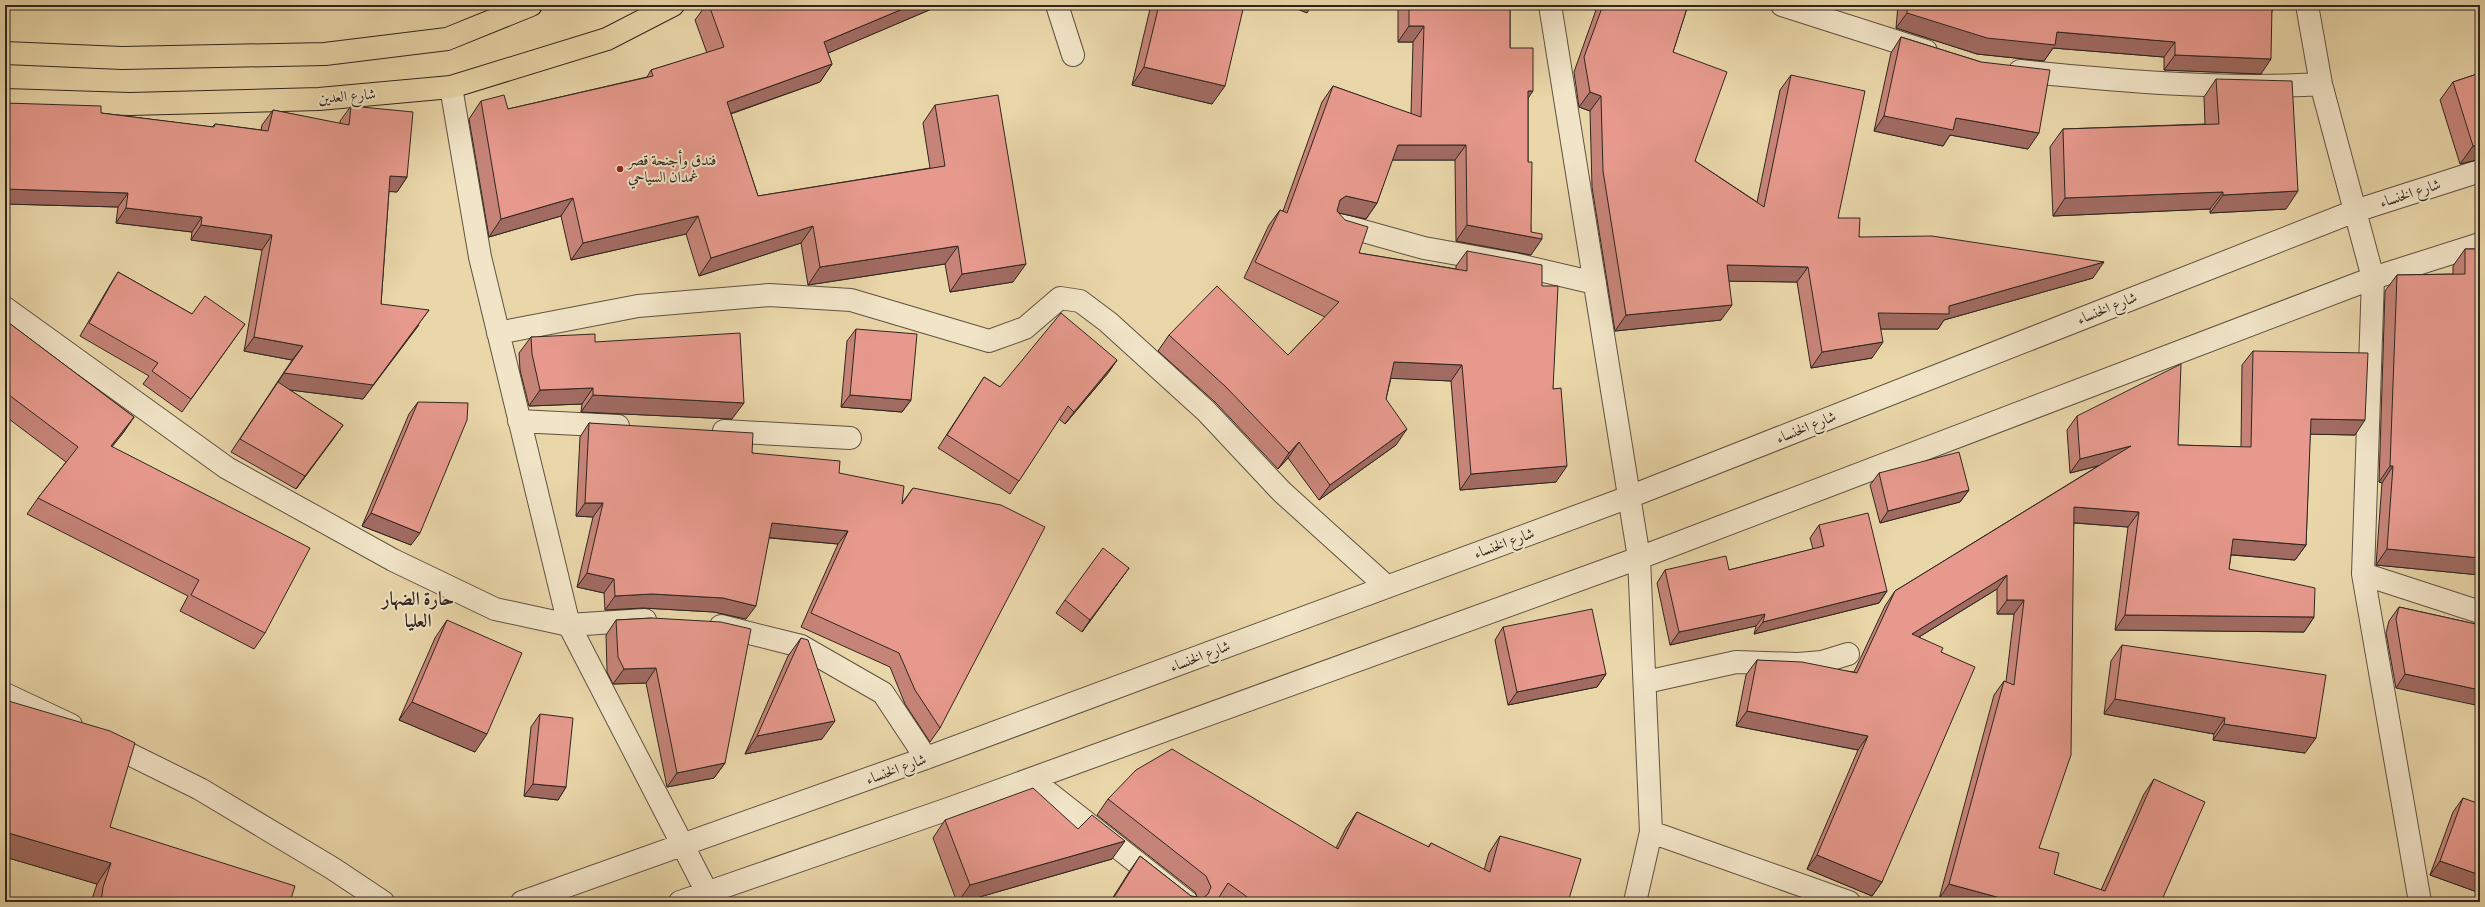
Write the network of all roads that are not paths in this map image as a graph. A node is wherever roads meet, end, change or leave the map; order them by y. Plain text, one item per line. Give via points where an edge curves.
1 (531, 5) edge
2 (673, 5) edge
3 (1057, 5) edge
4 (1550, 5) edge
5 (1782, 5) edge
6 (2308, 5) edge
7 (5, 53) edge
8 (1073, 55) dead end
9 (1944, 57) edge
10 (1997, 68) edge
11 (2321, 84) junction
12 (451, 87) junction
13 (5, 100) edge
14 (2480, 171) edge
15 (2355, 211) junction
16 (1338, 224) edge
17 (2480, 244) edge
18 (2373, 278) junction
19 (1595, 283) junction
20 (5, 308) edge
21 (498, 332) junction
22 (519, 421) junction
23 (637, 427) edge
24 (700, 430) edge
25 (850, 438) dead end
26 (1629, 497) junction
27 (1639, 558) junction
28 (2363, 574) junction
29 (1386, 586) junction
30 (2480, 612) edge
31 (663, 621) edge
32 (699, 623) edge
33 (569, 625) junction
34 (1848, 654) dead end
35 (1646, 682) junction
36 (5, 694) edge
37 (926, 758) junction
38 (1031, 779) junction
39 (1651, 832) junction
40 (684, 846) junction
41 (710, 897) edge
42 (383, 902) edge
43 (522, 902) edge
44 (680, 902) edge
45 (1187, 902) edge
46 (1635, 902) edge
47 (1849, 902) edge
48 (2420, 902) edge

1 - 7 main road via 447,38 325,54 122,58
2 - 12 main road, شارع العدين via 607,39
3 - 8 street
4 - 19 street
5 - 9 street
6 - 11 street
10 - 11 street via 2129,82 2261,87
11 - 15 street
12 - 13 main road, شارع العدين via 319,99 130,104
12 - 21 street via 480,257
14 - 15 street, شارع الخنساء
15 - 18 street
15 - 26 street, شارع الخنساء
16 - 19 street via 1424,248 1514,264
17 - 18 street
18 - 27 street
18 - 28 street
19 - 26 street
20 - 33 street via 227,468 393,560 495,609
21 - 22 street
21 - 29 street via 638,306 769,295 851,300 989,341 1025,328 1060,298 1080,301 1108,322 1206,411 1282,492
22 - 23 street
22 - 33 street
24 - 25 street
26 - 27 street
26 - 29 street, شارع الخنساء
27 - 35 street
27 - 38 street
28 - 30 street
28 - 48 street
29 - 37 street, شارع الخنساء
31 - 33 street
32 - 37 street via 714,624 801,646 883,693
33 - 40 street
34 - 35 street via 1822,662 1798,664 1736,662
35 - 39 street
36 - 42 street via 200,789 332,868
37 - 40 street, شارع الخنساء
38 - 41 street
38 - 45 street
39 - 46 street
39 - 47 street
40 - 41 street
40 - 43 street, شارع الخنساء
41 - 44 street

